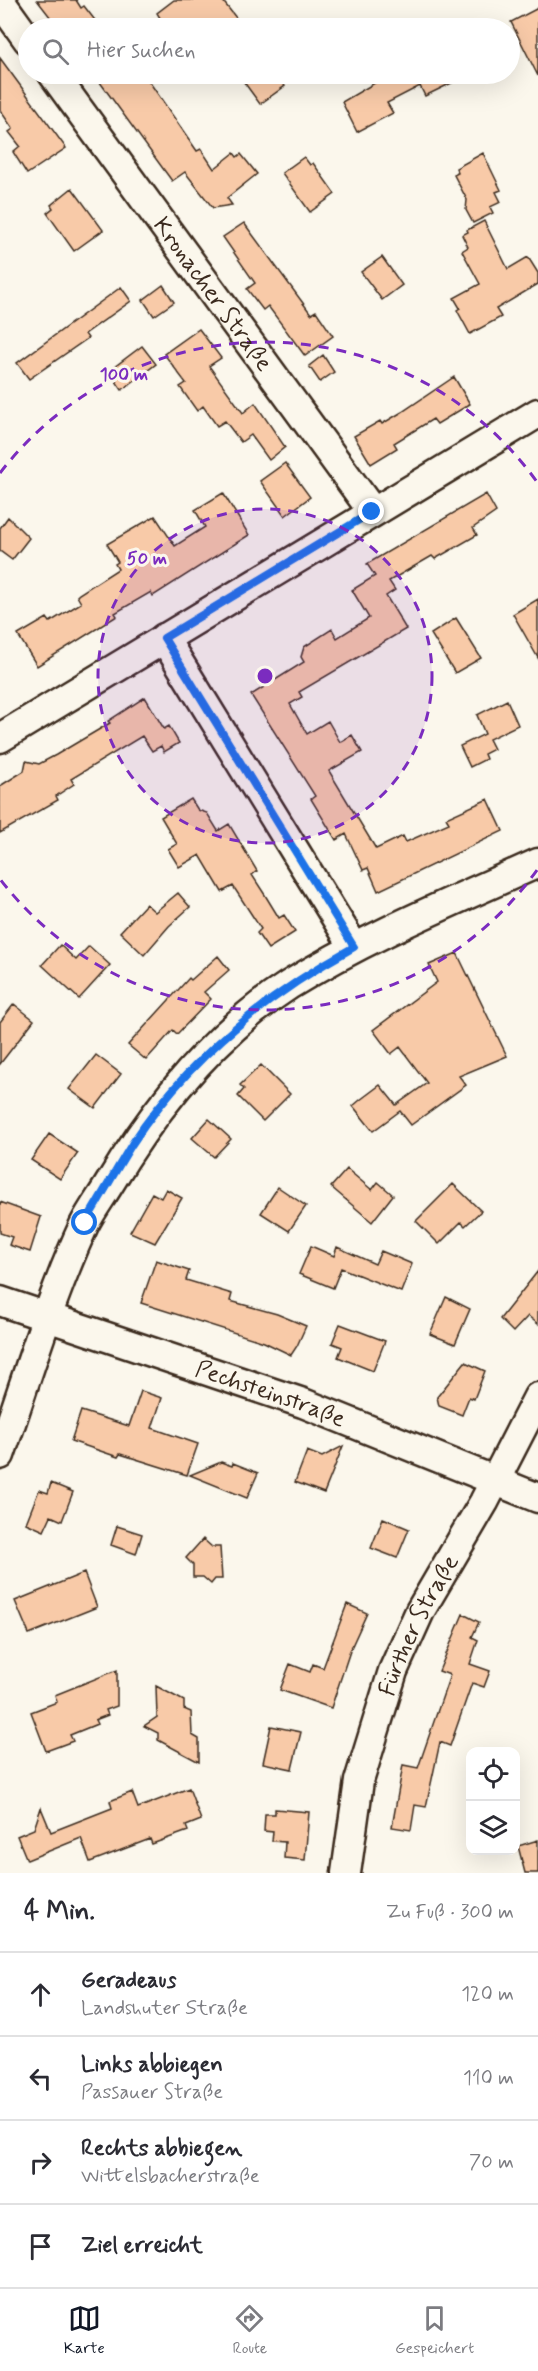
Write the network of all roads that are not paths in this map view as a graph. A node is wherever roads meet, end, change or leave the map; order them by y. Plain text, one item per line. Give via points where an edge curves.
1 (0, 1) edge
2 (18, 26) edge
3 (60, 84) edge
4 (538, 413) edge
5 (372, 512) junction
6 (164, 638) junction
7 (0, 738) edge
8 (538, 863) edge
9 (354, 947) junction
10 (0, 1301) edge
11 (48, 1317) junction
12 (538, 1397) edge
13 (0, 1455) edge
14 (495, 1481) junction
15 (538, 1498) edge
16 (346, 1873) edge

1 - 2 street
3 - 5 street, Kronacher Straße
4 - 5 street
5 - 6 street
6 - 7 street
6 - 9 street
8 - 9 street
9 - 11 street via 287,987 223,1037 171,1094 133,1143 85,1223
10 - 11 street, Pechsteinstraße
11 - 13 street
11 - 14 street, Pechsteinstraße via 303,1403
12 - 14 street, Fürther Straße
14 - 15 street, Pechsteinstraße
14 - 16 street, Fürther Straße via 420,1611 393,1671 359,1781

